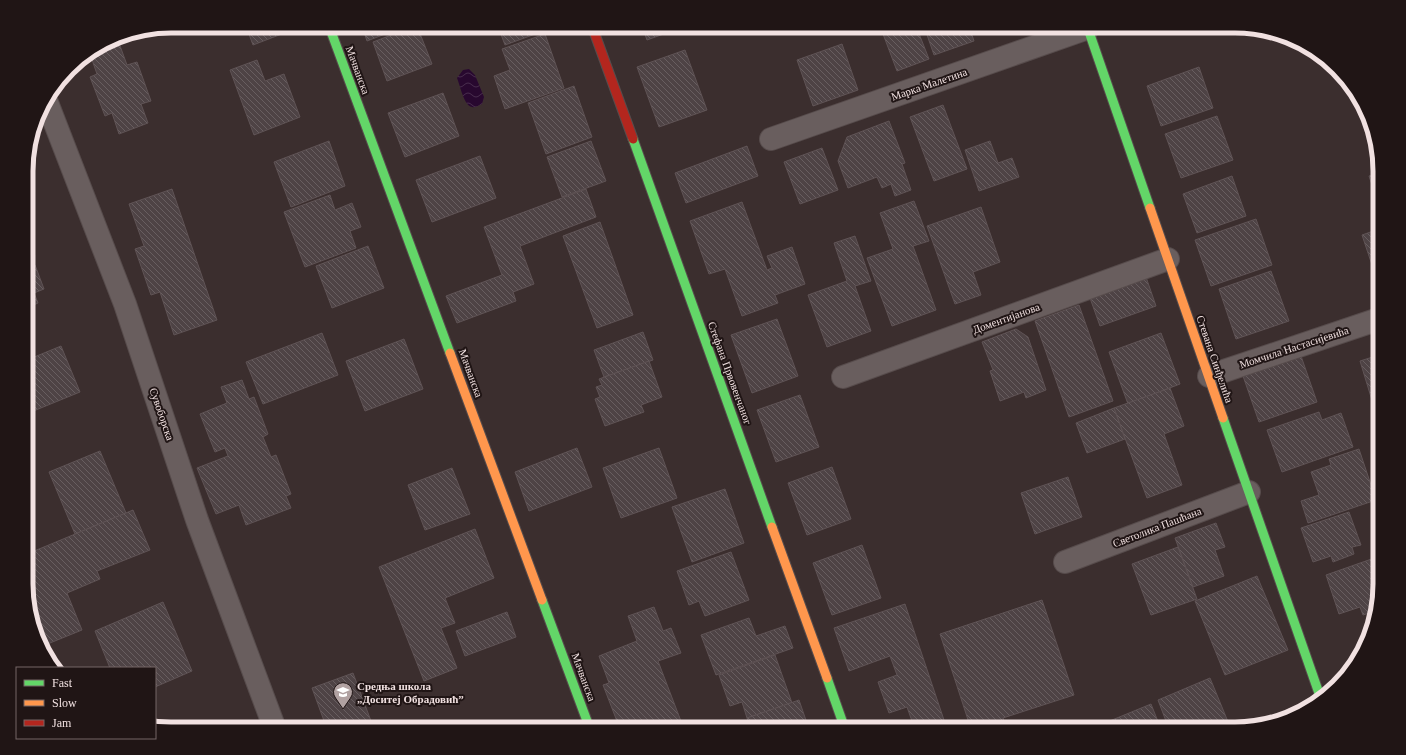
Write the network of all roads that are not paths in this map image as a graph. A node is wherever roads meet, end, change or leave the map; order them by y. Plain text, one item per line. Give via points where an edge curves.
1 (332, 33) edge
2 (595, 33) edge
3 (1071, 33) edge
4 (1090, 33) edge
5 (49, 107) edge
6 (771, 139) dead end
7 (1168, 259) junction
8 (1373, 321) edge
9 (1209, 376) junction
10 (843, 378) dead end
11 (1249, 492) junction
12 (1065, 562) dead end
13 (1318, 694) edge
14 (272, 722) edge
15 (587, 722) edge
16 (842, 722) edge

1 - 15 street, Мачванска
2 - 16 street, Стефана Првовенчаног
3 - 6 street, Марка Малетина
4 - 7 street, Стевана Синђелића
5 - 14 street, Сувоборска via 125,304 197,520
7 - 9 street, Стевана Синђелића
7 - 10 street, Доментијанова
8 - 9 street, Момчила Настасијевића
9 - 11 street, Стевана Синђелића
11 - 12 street, Светолика Пашћана
11 - 13 street, Стевана Синђелића

